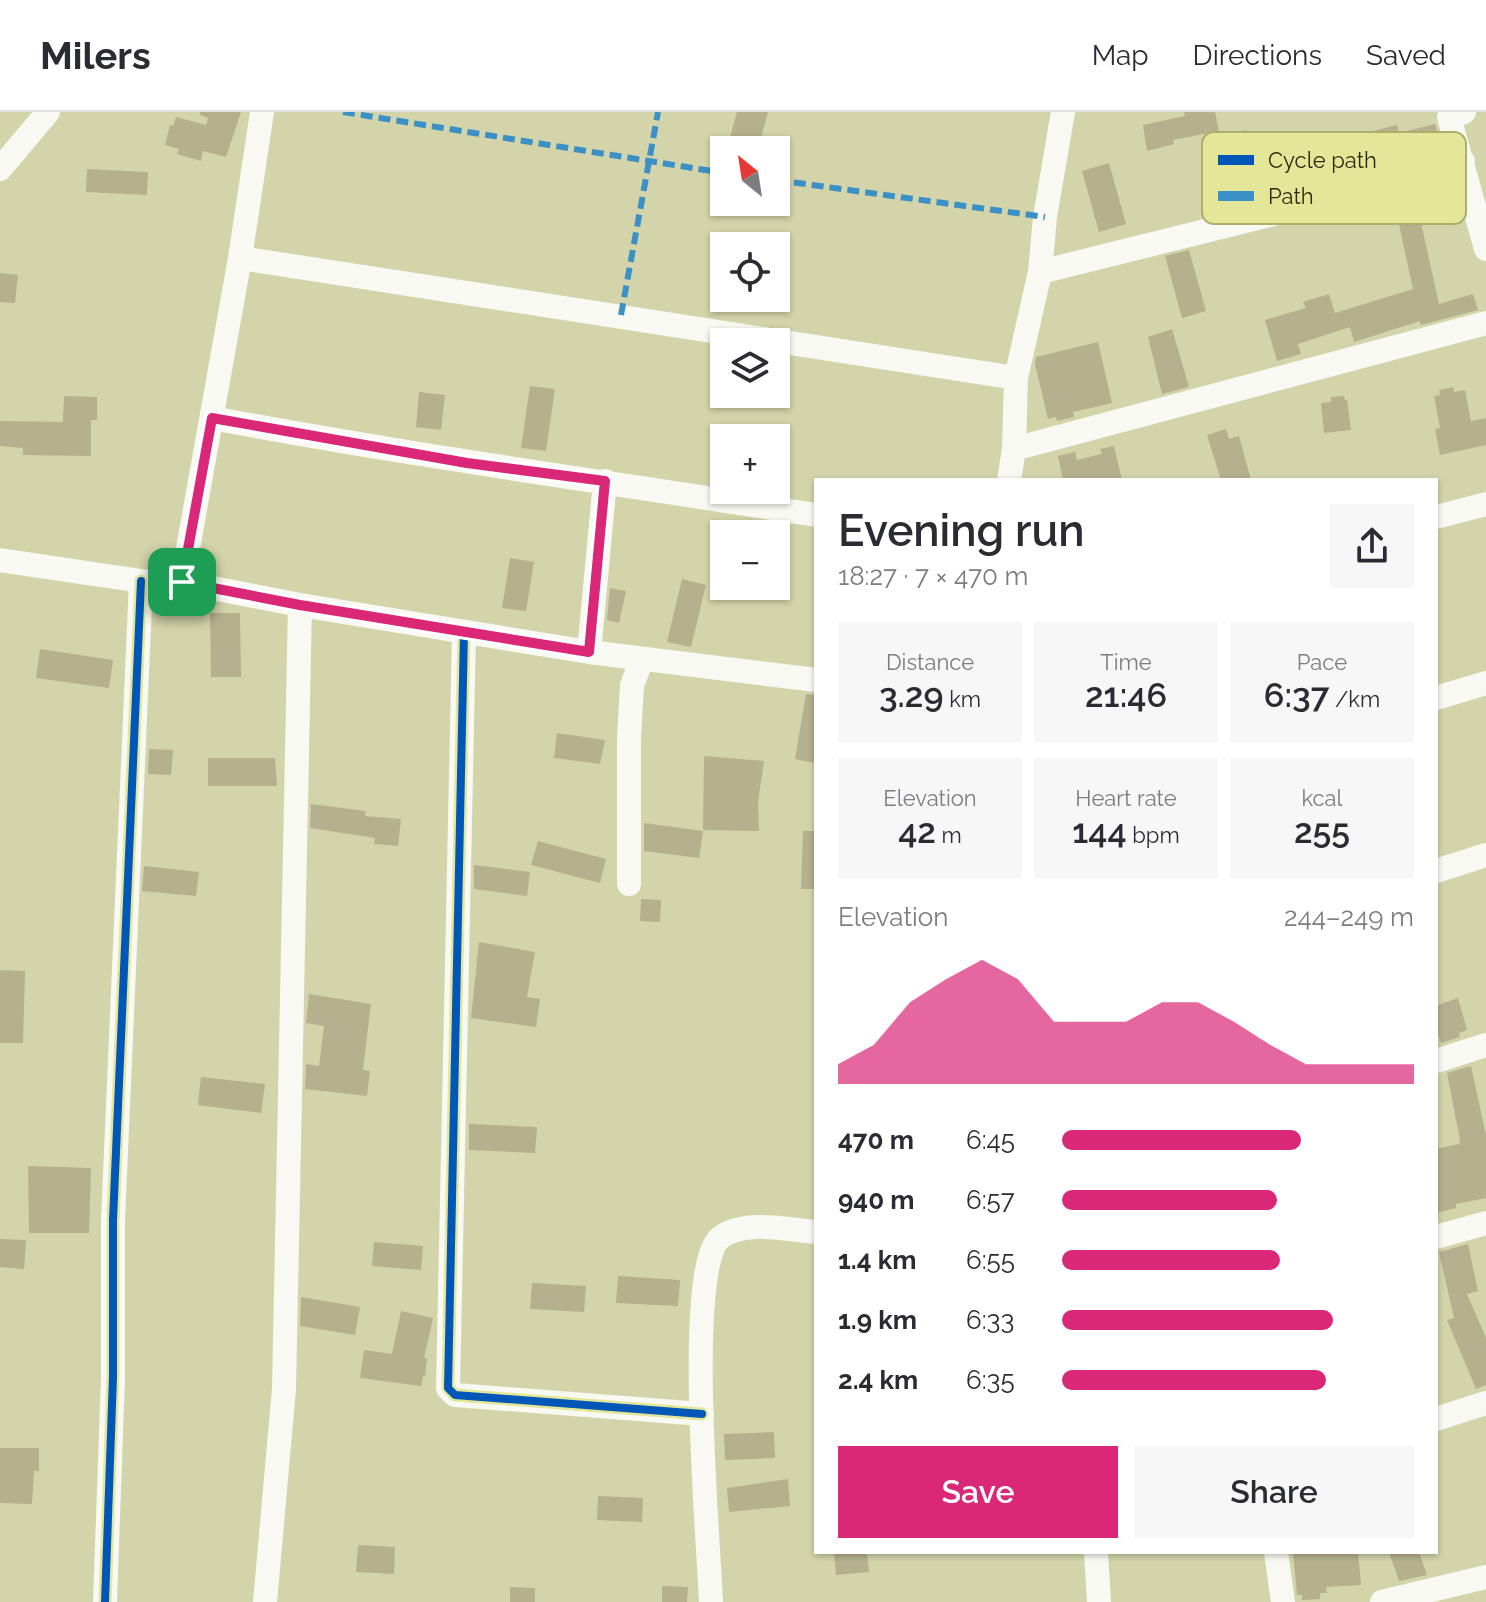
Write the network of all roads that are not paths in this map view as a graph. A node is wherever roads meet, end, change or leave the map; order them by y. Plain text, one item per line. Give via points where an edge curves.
1 (48, 112) edge
2 (262, 112) edge
3 (1063, 112) edge
4 (0, 169) edge
5 (1466, 172) edge
6 (1233, 224) edge
7 (1486, 249) edge
8 (240, 258) junction
9 (1040, 272) junction
10 (1486, 323) edge
11 (1016, 378) junction
12 (212, 418) junction
13 (1014, 449) junction
14 (1009, 478) edge
15 (605, 481) junction
16 (1486, 504) edge
17 (814, 515) edge
18 (1438, 516) edge
19 (0, 560) edge
20 (141, 581) junction
21 (182, 582) junction
22 (300, 605) junction
23 (464, 632) junction
24 (589, 652) junction
25 (642, 659) junction
26 (814, 680) edge
27 (1486, 683) edge
28 (1438, 697) edge
29 (1486, 855) edge
30 (1438, 870) edge
31 (629, 884) dead end
32 (1486, 1045) edge
33 (1438, 1060) edge
34 (1486, 1223) edge
35 (814, 1232) edge
36 (1438, 1236) edge
37 (1486, 1403) edge
38 (702, 1414) junction
39 (1438, 1418) edge
40 (1096, 1554) edge
41 (1276, 1554) edge
42 (1486, 1577) edge
43 (105, 1602) edge
44 (265, 1602) edge
45 (711, 1602) edge
46 (1099, 1602) edge
47 (1283, 1602) edge
48 (1382, 1602) edge

1 - 4 street
2 - 8 street
3 - 9 street
5 - 7 street
6 - 9 street
8 - 11 street
8 - 12 street
9 - 11 street
10 - 13 street
11 - 13 street
12 - 15 street via 467,463
12 - 21 street
13 - 14 street
15 - 17 street
15 - 24 street
16 - 18 street
19 - 20 street
20 - 21 street
20 - 43 street via 113,1220
21 - 22 street
22 - 23 street
22 - 44 street via 284,1389
23 - 24 street
23 - 38 street via 448,1388 455,1395
24 - 25 street
25 - 26 street
25 - 31 street via 632,685
27 - 28 street
29 - 30 street
32 - 33 street
34 - 36 street
35 - 38 street via 748,1227 733,1230 714,1244 703,1290
37 - 39 street
38 - 45 street
40 - 46 street
41 - 47 street
42 - 48 street

